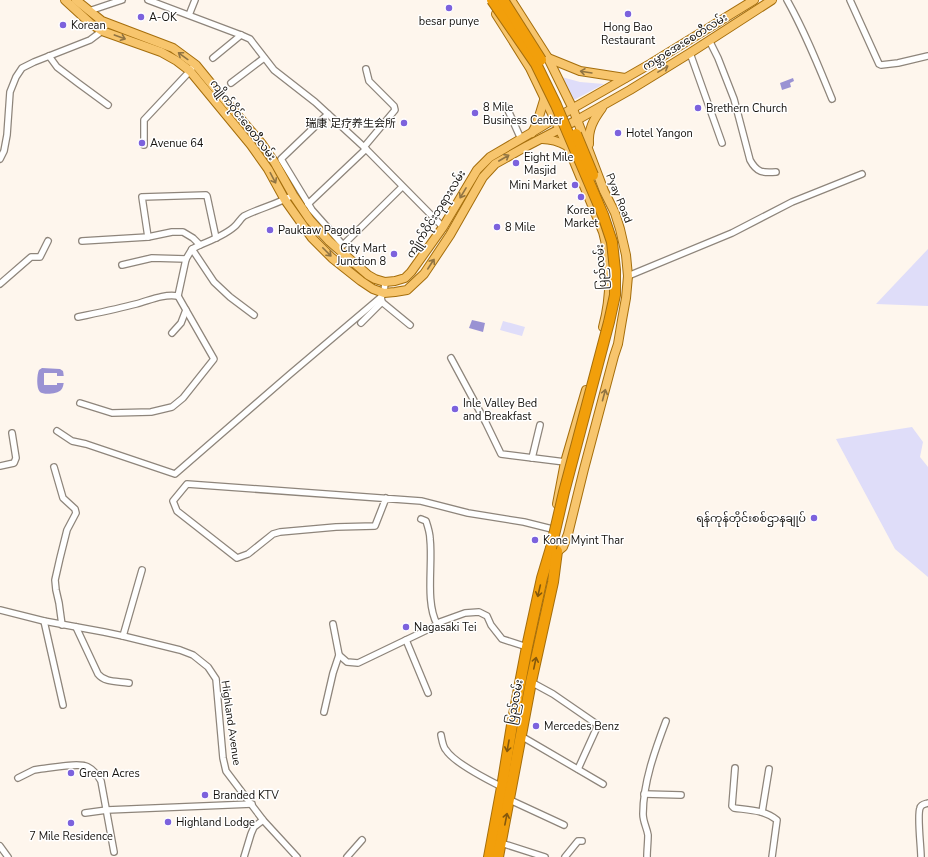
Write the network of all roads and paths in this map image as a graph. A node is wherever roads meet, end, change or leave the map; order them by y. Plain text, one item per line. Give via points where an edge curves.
1 (65, 0) edge
2 (76, 0) edge
3 (122, 0) edge
4 (148, 0) edge
5 (195, 0) edge
6 (488, 0) edge
7 (492, 0) edge
8 (503, 0) edge
9 (511, 0) edge
10 (772, 0) edge
11 (787, 0) edge
12 (850, 0) edge
13 (751, 2) edge
14 (89, 11) junction
15 (754, 12) junction
16 (189, 15) junction
17 (106, 23) junction
18 (102, 31) junction
19 (241, 35) junction
20 (709, 40) junction
21 (690, 53) junction
22 (49, 56) junction
23 (928, 56) edge
24 (213, 58) dead end
25 (264, 58) junction
26 (548, 58) junction
27 (192, 68) junction
28 (530, 68) junction
29 (366, 69) dead end
30 (625, 78) junction
31 (231, 83) dead end
32 (214, 95) junction
33 (545, 97) junction
34 (832, 99) dead end
35 (108, 105) dead end
36 (604, 105) junction
37 (507, 108) dead end
38 (573, 108) junction
39 (328, 114) junction
40 (554, 119) junction
41 (577, 120) junction
42 (246, 125) junction
43 (559, 130) junction
44 (239, 131) junction
45 (531, 133) junction
46 (521, 139) junction
47 (541, 139) junction
48 (722, 143) dead end
49 (144, 145) dead end
50 (568, 147) junction
51 (365, 148) junction
52 (589, 149) junction
53 (0, 159) edge
54 (776, 172) dead end
55 (862, 174) dead end
56 (402, 186) junction
57 (293, 195) junction
58 (285, 200) junction
59 (308, 204) junction
60 (443, 227) junction
61 (148, 237) junction
62 (216, 238) junction
63 (48, 241) dead end
64 (82, 241) dead end
65 (200, 245) junction
66 (192, 249) junction
67 (626, 255) joint
68 (186, 259) junction
69 (122, 265) dead end
70 (609, 266) junction
71 (628, 276) junction
72 (384, 282) junction
73 (0, 284) edge
74 (178, 296) junction
75 (382, 297) junction
76 (186, 310) junction
77 (254, 315) dead end
78 (78, 317) dead end
79 (361, 323) dead end
80 (410, 325) dead end
81 (172, 333) dead end
82 (451, 358) dead end
83 (80, 403) dead end
84 (540, 425) dead end
85 (57, 431) dead end
86 (12, 433) dead end
87 (532, 458) junction
88 (565, 462) junction
89 (0, 466) edge
90 (54, 467) dead end
91 (386, 498) junction
92 (420, 519) dead end
93 (552, 529) junction
94 (554, 551) junction
95 (142, 570) dead end
96 (0, 610) edge
97 (44, 621) junction
98 (333, 624) dead end
99 (437, 624) junction
100 (62, 625) junction
101 (76, 627) junction
102 (124, 636) junction
103 (406, 640) junction
104 (527, 647) junction
105 (339, 655) junction
106 (129, 682) dead end
107 (531, 682) junction
108 (428, 693) dead end
109 (63, 705) dead end
110 (324, 712) dead end
111 (666, 721) dead end
112 (441, 735) dead end
113 (521, 736) junction
114 (735, 768) dead end
115 (578, 769) junction
116 (769, 769) dead end
117 (18, 778) dead end
118 (603, 784) dead end
119 (502, 787) junction
120 (644, 794) junction
121 (681, 795) dead end
122 (510, 800) junction
123 (252, 804) junction
124 (925, 804) edge
125 (106, 810) junction
126 (762, 812) junction
127 (85, 813) dead end
128 (263, 820) junction
129 (564, 825) dead end
130 (362, 840) dead end
131 (582, 841) dead end
132 (501, 843) junction
133 (0, 846) edge
134 (114, 852) dead end
135 (8, 857) edge
136 (244, 857) edge
137 (297, 857) edge
138 (348, 857) edge
139 (489, 857) edge
140 (498, 857) edge
141 (545, 857) edge
142 (565, 857) edge
143 (647, 857) edge
144 (772, 857) edge
145 (921, 857) edge

1 - 18 main road
2 - 14 main road
3 - 14 street
4 - 16 street
5 - 16 street
6 - 28 main road
7 - 94 highway, ပြည်လမ်း, bridge via 536,64 603,214 612,242 615,295 566,484
8 - 94 highway, ပြည်လမ်း, bridge via 541,60 566,109 609,214 620,271 620,295 615,322
9 - 26 main road
10 - 15 main road, ကမ္ဘာအေးစေတီလမ်း
11 - 34 street via 814,54
12 - 23 street via 878,64
13 - 15 main road
13 - 30 main road, ကမ္ဘာအေးစေတီလမ်း
14 - 17 main road
15 - 20 main road, ကမ္ဘာအေးစေတီလမ်း
16 - 19 street
17 - 18 street
27 -> 17 main road via 173,48
18 - 22 street via 90,40
18 -> 27 main road via 166,54
19 - 24 street
19 - 25 street via 250,39
20 - 21 main road, ကမ္ဘာအေးစေတီလမ်း
20 - 54 street via 734,100 754,168 760,172
36 -> 21 main road, ကမ္ဘာအေးစေတီလမ်း
21 - 48 street
22 - 35 street via 57,67
22 - 53 street via 22,68 16,77 10,92 7,135
25 - 31 street
25 - 39 street via 274,70
26 - 28 street
30 -> 26 main road via 580,72
26 - 38 main road
27 - 32 main road
27 - 49 street via 144,120
28 - 33 main road
29 - 51 street via 369,81 395,110
30 - 38 main road, ကမ္ဘာအေးစေတီလမ်း
32 - 42 main road
32 - 44 main road, ကျိုက်ဝိုင်းစေတီလမ်း
33 - 40 main road
33 - 45 main road
36 - 41 main road, ကမ္ဘာအေးစေတီလမ်း
36 - 52 main road via 591,126 588,136
37 - 46 street
38 - 40 main road, ကမ္ဘာအေးစေတီလမ်း
38 - 41 main road
39 - 51 street
39 - 59 street via 281,159
40 - 43 main road, ပြည်လမ်း
40 - 45 main road, ကမ္ဘာအေးစေတီလမ်း
41 - 43 main road, ကမ္ဘာအေးစေတီလမ်း
41 - 52 main road
42 - 44 main road
42 - 57 main road via 275,163
43 - 47 main road, ကမ္ဘာအေးစေတီလမ်း
43 - 50 main road, ပြည်လမ်း
44 -> 58 main road, ကျိုက်ဝိုင်းစေတီလမ်း via 268,169
45 - 46 main road
46 -> 60 main road, ကျိုက်ဝိုင်းဘုရားလမ်း via 490,156 477,170
47 - 50 main road via 552,139
75 -> 47 main road via 407,290 424,274 483,178 495,164
50 - 70 main road, ပြည်လမ်း via 603,232
51 - 56 street
51 - 59 street
52 - 67 main road, Pyay Road via 615,214
55 - 71 street via 792,202 732,233
56 - 59 street via 343,245
56 - 60 street
57 - 58 street
57 - 72 main road via 310,220 329,241 368,275
58 - 62 street via 242,217 233,228
58 -> 75 main road, ကျိုက်ဝိုင်းစေတီလမ်း via 312,238 332,258
60 - 72 main road, ကျိုက်ဝိုင်းဘုရားလမ်း via 416,267 405,278
61 - 62 street via 142,197 206,195
61 - 64 street
61 - 65 street via 183,232
62 - 65 street
63 - 73 street via 40,257 31,257
65 - 66 street
66 - 68 street
66 - 77 street via 214,282
67 - 71 main road, ပြည်လမ်း
68 - 69 street via 152,258
68 - 74 street
70 - 71 main road
70 - 88 main road, ပြည်လမ်း via 609,290 604,323
94 -> 71 main road, ပြည်လမ်း via 563,547 568,534 618,344
72 - 75 street
74 - 76 street
74 - 78 street via 157,297
75 - 79 street
75 - 80 street
75 - 85 street via 175,474 72,441
76 - 81 street via 181,323
76 - 83 street via 214,359 184,398 172,407 151,412 112,413
82 - 87 street via 501,454
84 - 87 street
86 - 89 street via 16,458 14,463
87 - 88 street
88 - 93 main road, ပြည်လမ်း
90 - 100 street via 63,498 76,513 67,530 55,580
91 - 91 street via 375,526 280,532 272,534 248,554 237,558 177,511 173,501 187,484
91 - 93 street via 421,501
92 - 99 street via 426,521 430,540 431,601 433,617
93 - 94 main road, ပြည်လမ်း via 550,539
94 -> 104 highway, ပြည်လမ်း via 542,578
107 -> 94 highway, ပြည်လမ်း via 553,582
95 - 102 street
96 - 97 street, Highland Avenue
97 - 100 street, Highland Avenue
97 - 109 street
98 - 105 street
99 - 103 street
99 - 104 street via 465,613 479,612 487,616 502,639
100 - 101 street, Highland Avenue
101 - 102 street, Highland Avenue
101 - 106 street via 101,678
102 - 123 street, Highland Avenue via 193,654 208,667 216,679 224,765
103 - 105 street via 358,663 347,662
103 - 108 street
104 -> 119 highway, ပြည်လမ်း
105 - 110 street
107 - 113 highway, ပြည်လမ်း
107 - 115 street via 598,725
111 - 120 street
112 - 119 street via 445,750 456,761
113 - 115 street
113 - 122 highway, ပြည်လမ်း
114 - 126 street via 732,806
115 - 118 street
116 - 126 street
117 - 125 street via 40,769 80,765 88,767 101,781
119 - 139 highway, ပြည်လမ်း
120 - 121 street
120 - 143 street via 643,816 648,834
122 - 129 street
132 -> 122 highway, ပြည်လမ်း
123 - 125 street
123 - 128 street, Highland Avenue
124 - 145 street via 920,808 919,816
125 - 127 street
125 - 134 street
126 - 144 street via 777,820
128 - 136 street via 254,827
128 - 137 street, Highland Avenue
130 - 138 street
131 - 142 street via 578,841
132 - 140 highway, ပြည်လမ်း
132 - 141 street
133 - 135 street

